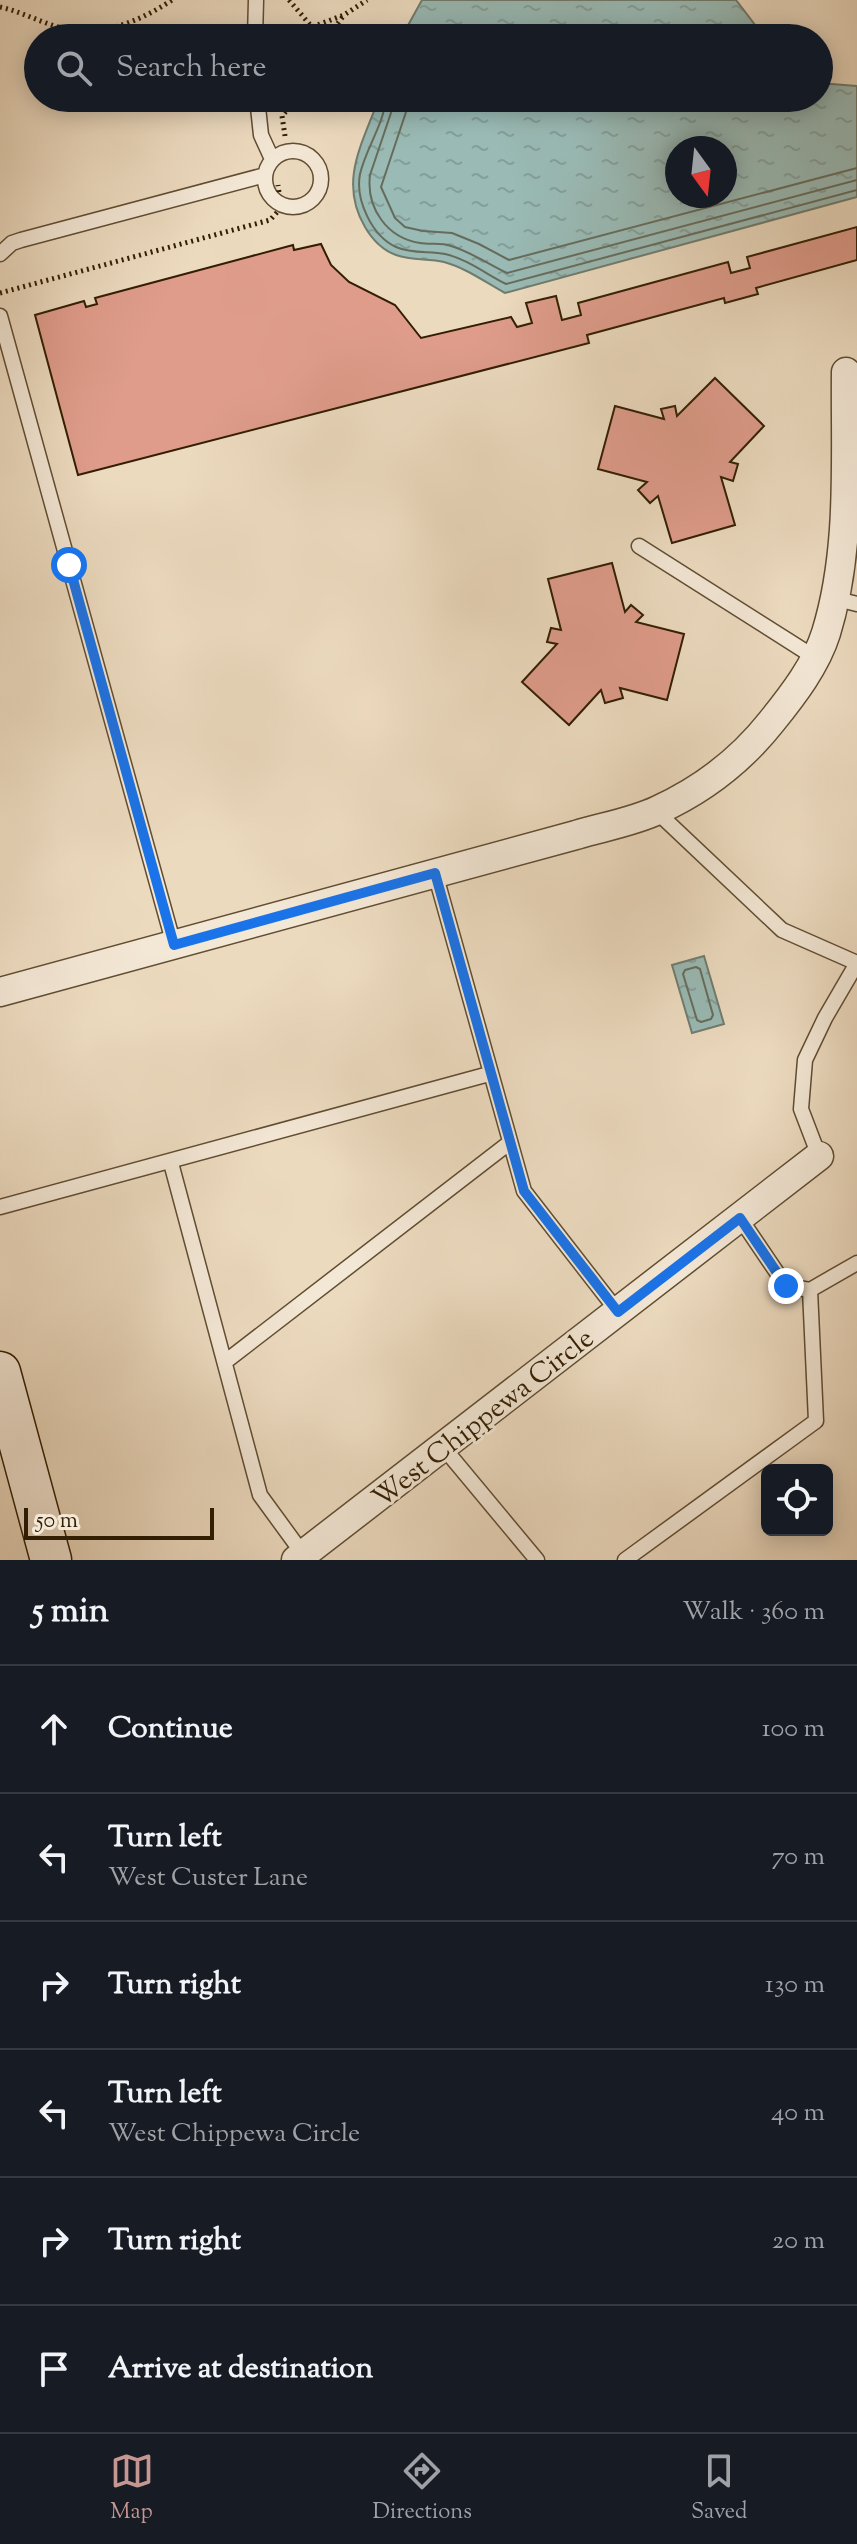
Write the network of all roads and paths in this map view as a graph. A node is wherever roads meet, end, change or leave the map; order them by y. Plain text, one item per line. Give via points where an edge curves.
1 (172, 0) edge
2 (256, 0) edge
3 (289, 0) edge
4 (367, 0) edge
5 (0, 7) edge
6 (344, 15) junction
7 (52, 24) edge
8 (124, 24) edge
9 (255, 24) edge
10 (309, 24) edge
11 (320, 24) edge
12 (337, 24) edge
13 (259, 112) edge
14 (285, 112) edge
15 (287, 151) junction
16 (272, 159) junction
17 (265, 175) junction
18 (280, 204) junction
19 (0, 254) edge
20 (0, 293) edge
21 (0, 316) edge
22 (846, 372) dead end
23 (639, 546) dead end
24 (845, 601) edge
25 (814, 657) junction
26 (656, 811) junction
27 (435, 873) junction
28 (174, 945) junction
29 (857, 963) edge
30 (0, 992) edge
31 (489, 1074) junction
32 (509, 1143) junction
33 (819, 1156) joint
34 (171, 1163) junction
35 (0, 1207) edge
36 (740, 1218) junction
37 (857, 1263) edge
38 (810, 1290) junction
39 (618, 1312) junction
40 (225, 1362) junction
41 (0, 1372) edge
42 (443, 1447) junction
43 (300, 1557) edge
44 (51, 1560) edge
45 (537, 1560) edge
46 (625, 1560) edge

1 - 8 path via 148,17
2 - 9 lane
3 - 10 path
4 - 6 path
5 - 7 path
6 - 11 path
6 - 12 path
13 - 16 lane
14 - 15 path
15 - 16 lane
15 - 18 path via 277,168
15 - 18 lane via 314,159 321,188 300,207
16 - 17 lane
17 - 18 lane via 268,192
17 - 19 lane via 21,240
18 - 20 path via 270,220
21 - 28 lane
22 - 24 street via 841,562
23 - 25 lane
24 - 25 street
25 - 26 street via 797,690 754,744 705,785
26 - 27 street
26 - 29 lane via 782,930
27 - 28 street
27 - 31 lane
28 - 30 street
29 - 33 lane via 805,1060 801,1109
31 - 32 lane
31 - 34 lane
32 - 39 lane via 524,1191
32 - 40 lane
33 - 36 street, West Chippewa Circle
34 - 35 lane
34 - 40 lane
36 - 38 lane via 786,1286
36 - 39 street, West Chippewa Circle
37 - 38 lane
38 - 46 lane via 816,1421
39 - 42 street, West Chippewa Circle
40 - 43 lane via 260,1495
41 - 44 main road
42 - 43 street, West Chippewa Circle
42 - 45 lane

